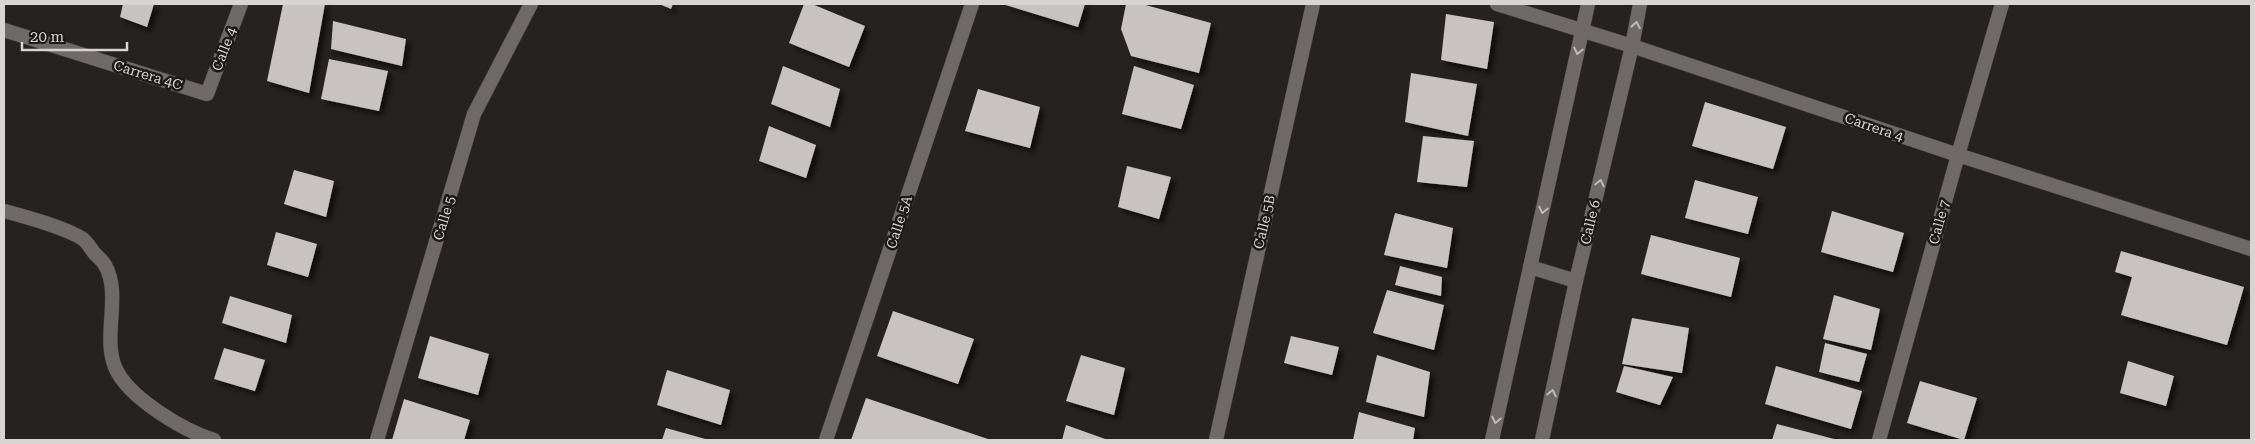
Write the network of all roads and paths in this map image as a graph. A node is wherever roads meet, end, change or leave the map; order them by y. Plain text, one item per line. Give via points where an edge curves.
1 (241, 4) edge
2 (531, 4) edge
3 (972, 4) edge
4 (1313, 4) edge
5 (1497, 4) edge
6 (1588, 4) edge
7 (1640, 4) edge
8 (2002, 4) edge
9 (4, 30) edge
10 (1583, 30) junction
11 (1632, 46) junction
12 (207, 94) joint
13 (1958, 155) junction
14 (4, 211) edge
15 (2251, 249) edge
16 (1530, 267) junction
17 (1576, 281) junction
18 (214, 440) edge
19 (377, 440) edge
20 (826, 440) edge
21 (1216, 440) edge
22 (1492, 440) edge
23 (1542, 440) edge
24 (1879, 440) edge

1 - 12 street, Calle 4
2 - 19 street, Calle 5 via 474,114
3 - 20 street, Calle 5A
4 - 21 street, Calle 5B
5 - 10 street, Carrera 4
6 - 10 street
11 -> 7 street, Calle 6
8 - 13 street, Calle 7
9 - 12 street, Carrera 4C
10 - 11 street, Carrera 4
10 -> 16 street
11 - 13 street, Carrera 4
17 -> 11 street, Calle 6
13 - 15 street, Carrera 4
13 - 24 street, Calle 7
14 - 18 street via 37,220 83,240 105,266 111,285 111,348 115,368 133,391 175,423
16 - 17 street
16 -> 22 street
23 -> 17 street, Calle 6

